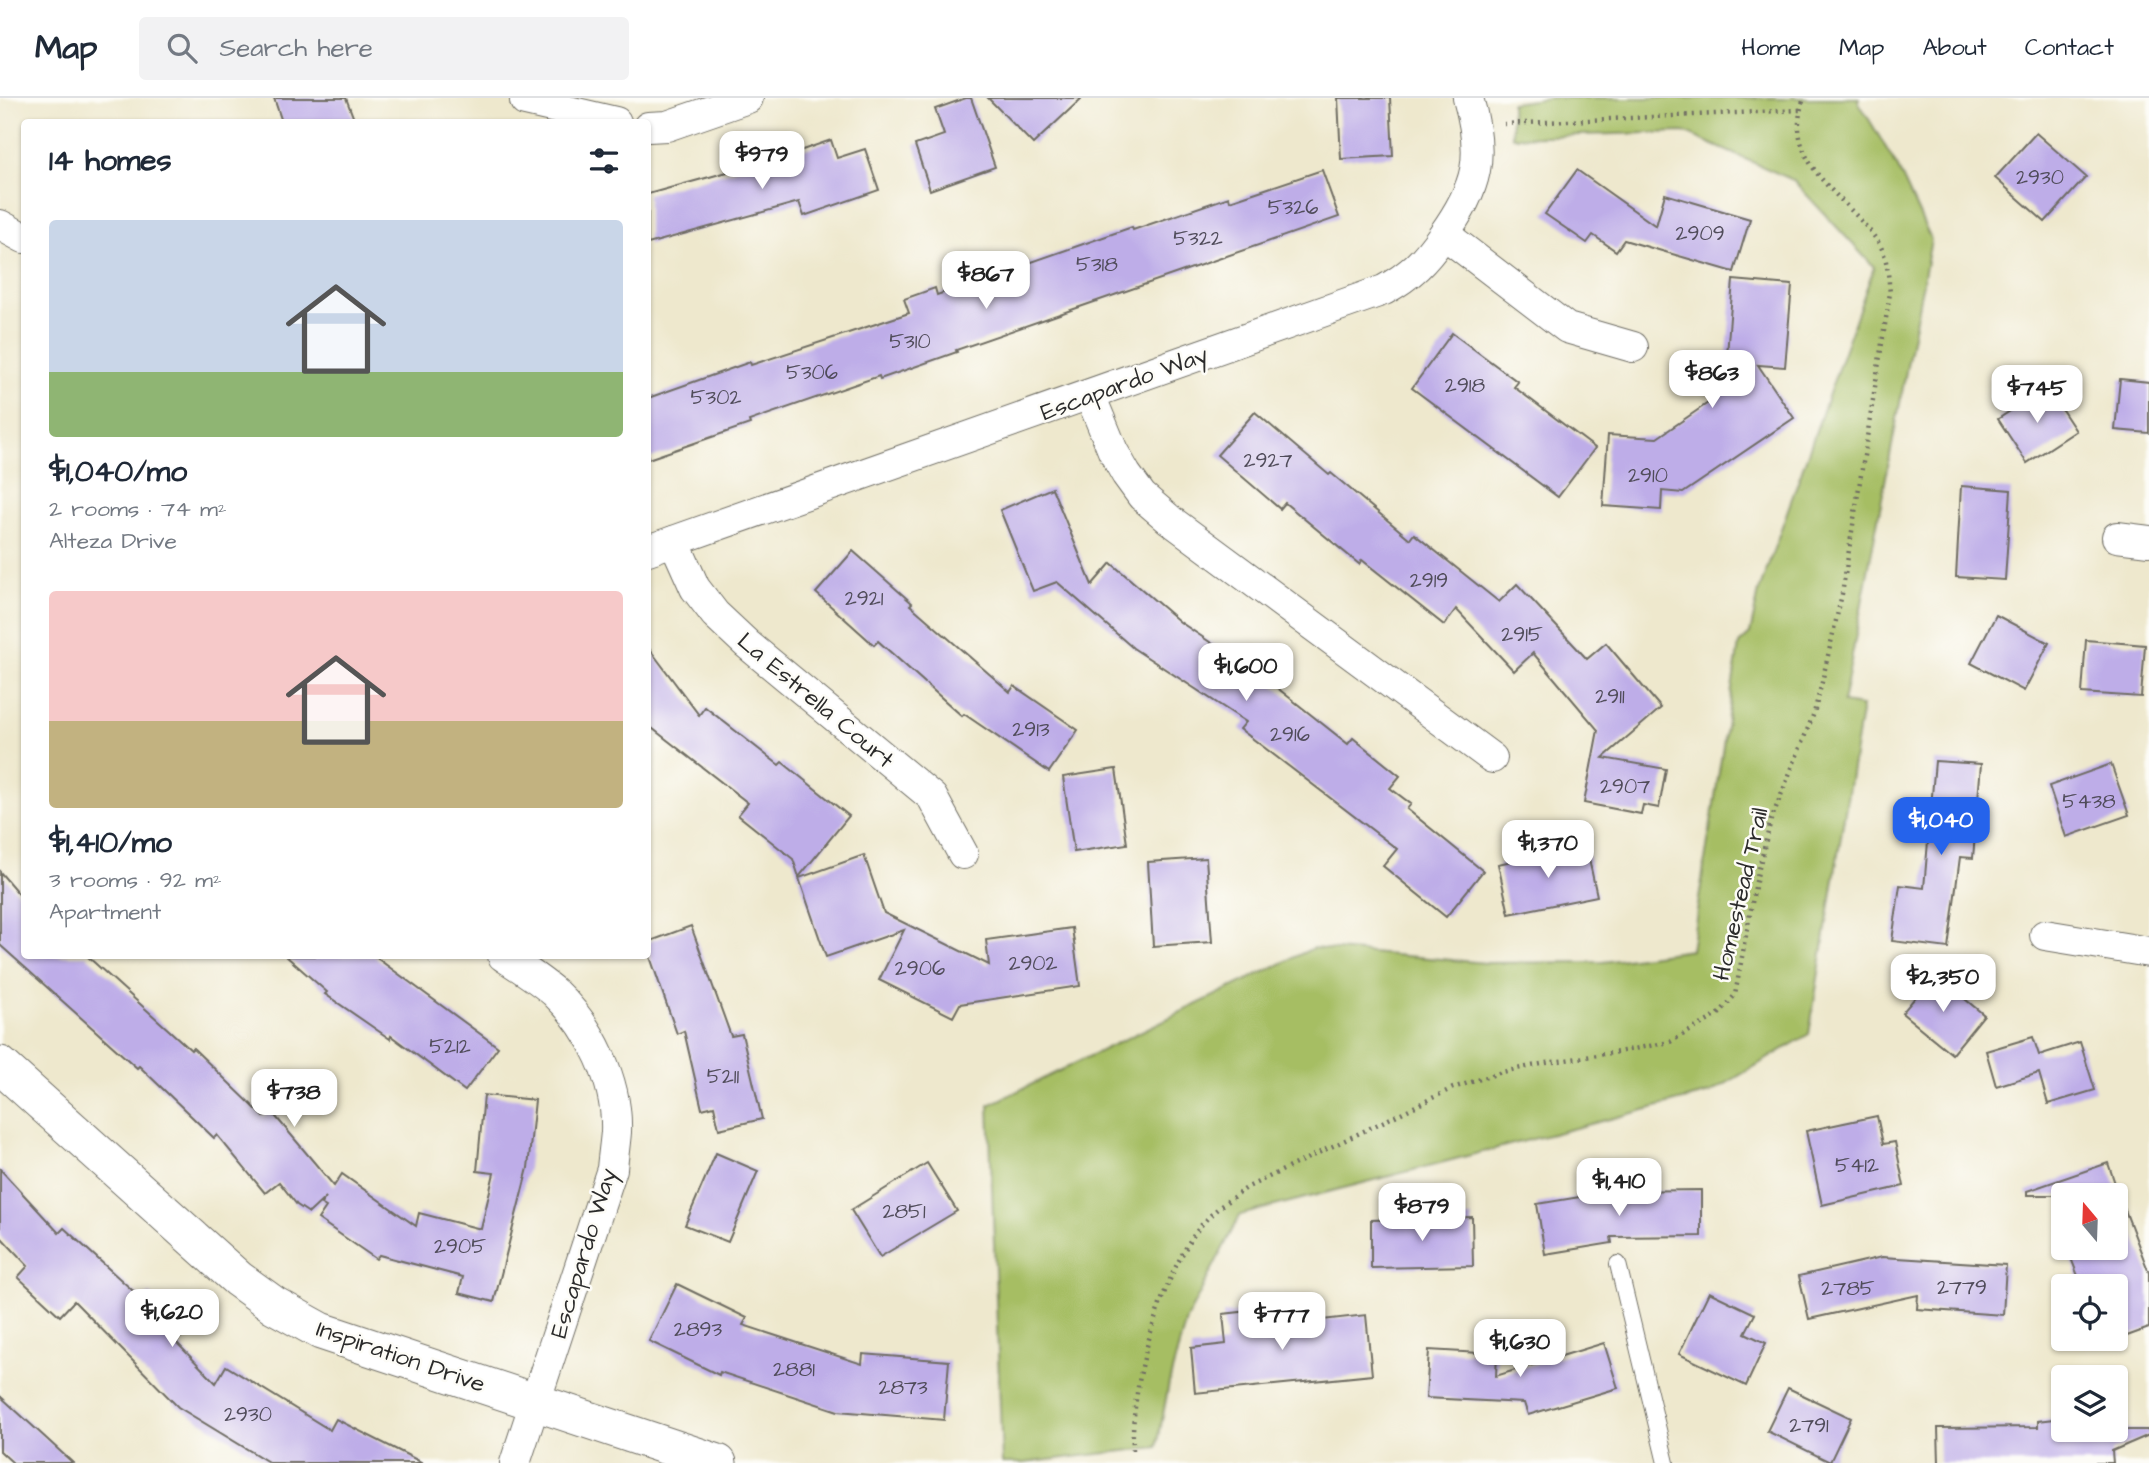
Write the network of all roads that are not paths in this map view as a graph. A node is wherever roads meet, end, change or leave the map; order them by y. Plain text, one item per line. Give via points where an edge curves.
1 (748, 98) edge
2 (522, 107) edge
3 (1471, 111) edge
4 (598, 119) edge
5 (651, 127) edge
6 (0, 225) edge
7 (1444, 234) junction
8 (21, 236) edge
9 (1633, 347) dead end
10 (1090, 395) junction
11 (2118, 537) dead end
12 (2149, 541) edge
13 (661, 545) edge
14 (1492, 758) dead end
15 (963, 854) dead end
16 (2045, 935) dead end
17 (2149, 952) edge
18 (507, 959) edge
19 (0, 1065) edge
20 (1618, 1265) dead end
21 (536, 1403) junction
22 (515, 1463) edge
23 (718, 1463) edge
24 (1666, 1463) edge

1 - 5 street via 667,126
2 - 4 street
3 - 7 street, Escapardo Way via 1477,152 1474,181
6 - 8 street
7 - 9 street via 1567,328
7 - 10 street, Escapardo Way via 1416,268 1384,290
10 - 13 street, Escapardo Way
10 - 14 street via 1113,451 1142,496
11 - 12 street
13 - 15 street, La Estrella Court via 715,614 747,644 932,797
16 - 17 street
18 - 21 street, Escapardo Way via 555,993 580,1021 612,1090 616,1130 612,1169
19 - 21 street, Inspiration Drive via 238,1279 274,1305 321,1331
20 - 24 lane
21 - 22 street, Escapardo Way
21 - 23 street, Inspiration Drive

